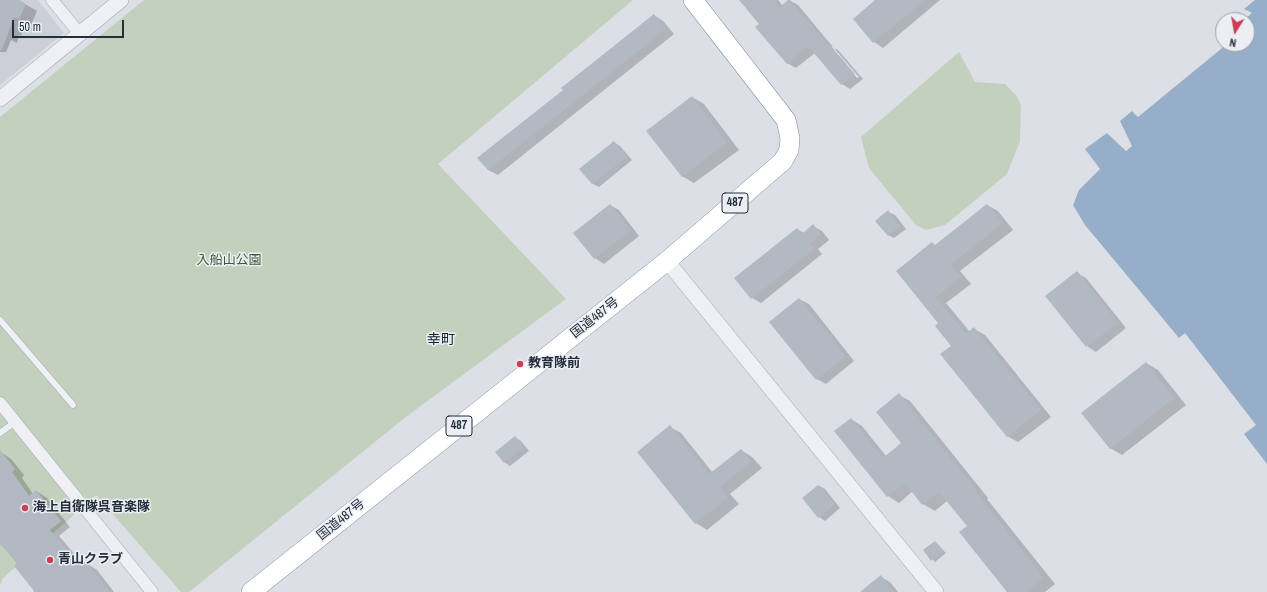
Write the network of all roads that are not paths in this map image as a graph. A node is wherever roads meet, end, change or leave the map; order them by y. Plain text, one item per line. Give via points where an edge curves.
1 (52, 0) edge
2 (121, 0) edge
3 (693, 0) edge
4 (80, 33) junction
5 (0, 99) edge
6 (667, 261) junction
7 (0, 320) edge
8 (0, 403) edge
9 (73, 406) dead end
10 (15, 422) junction
11 (0, 434) edge
12 (152, 592) edge
13 (251, 592) edge
14 (936, 592) edge

1 - 4 street
2 - 4 street
3 - 6 highway, 国道487号 / 487 via 786,120 790,138 789,150 783,161
4 - 5 street
6 - 13 highway, 国道487号 / 487
6 - 14 street
7 - 9 lane
8 - 10 street
10 - 11 lane
10 - 12 street

